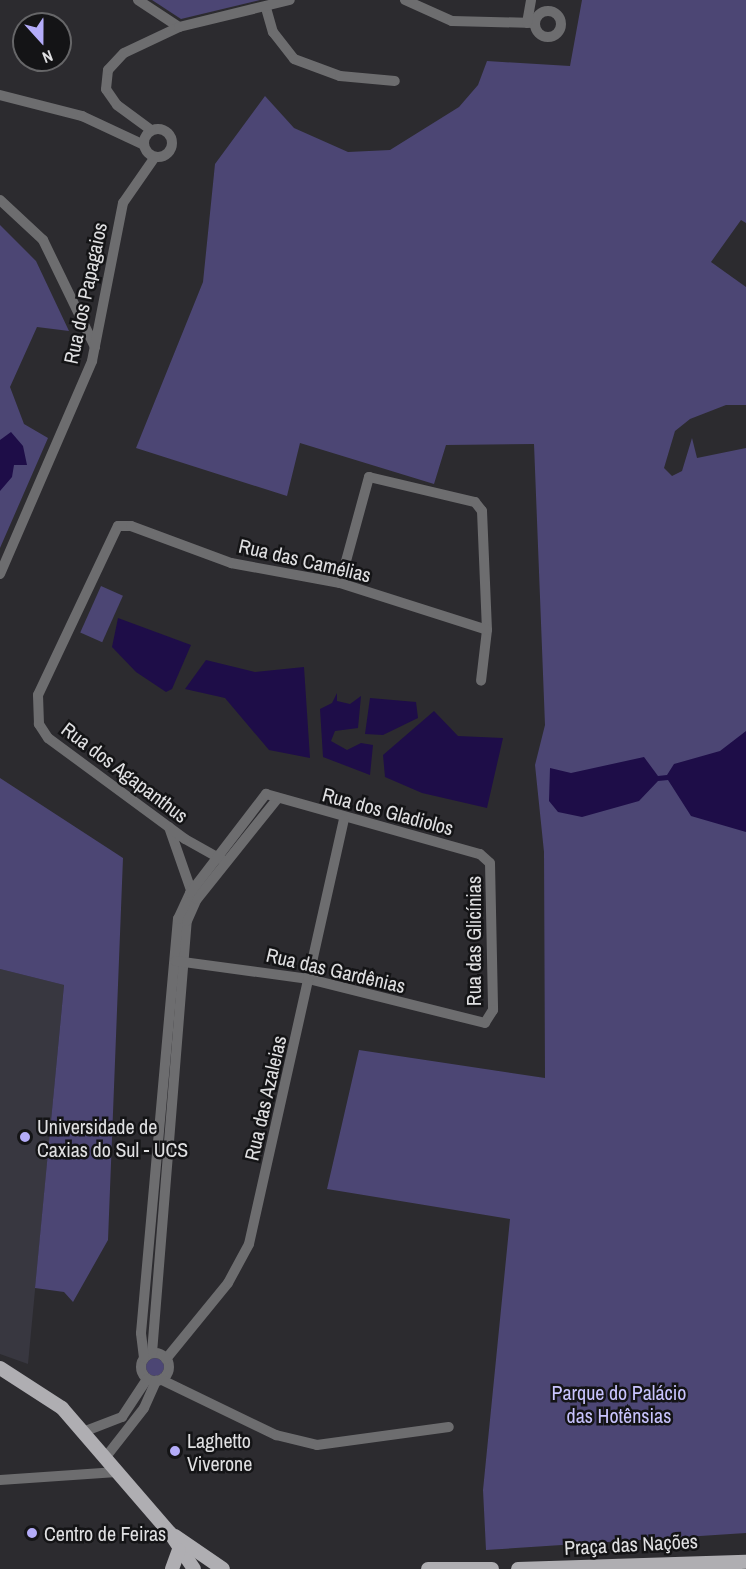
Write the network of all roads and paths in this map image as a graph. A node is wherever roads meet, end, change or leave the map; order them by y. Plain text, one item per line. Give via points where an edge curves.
1 (138, 0) edge
2 (290, 0) edge
3 (405, 0) edge
4 (531, 0) edge
5 (266, 8) junction
6 (179, 27) junction
7 (395, 81) dead end
8 (0, 95) edge
9 (151, 130) junction
10 (144, 145) junction
11 (155, 157) junction
12 (0, 200) edge
13 (99, 304) junction
14 (74, 308) junction
15 (95, 347) junction
16 (118, 526) joint
17 (0, 574) edge
18 (340, 583) junction
19 (487, 630) junction
20 (481, 681) dead end
21 (277, 799) junction
22 (344, 819) junction
23 (169, 826) junction
24 (222, 859) junction
25 (488, 860) joint
26 (193, 896) junction
27 (180, 962) junction
28 (309, 980) junction
29 (488, 1022) joint
30 (148, 1356) junction
31 (166, 1359) junction
32 (0, 1368) edge
33 (155, 1380) junction
34 (449, 1427) dead end
35 (83, 1432) junction
36 (105, 1458) junction
37 (117, 1472) junction
38 (0, 1480) edge
39 (170, 1533) junction
40 (179, 1550) junction
41 (746, 1562) edge
42 (567, 1568) edge
43 (172, 1569) edge
44 (194, 1569) edge
45 (223, 1569) edge
46 (428, 1569) edge
47 (492, 1569) edge
48 (518, 1569) edge

1 - 6 street
2 - 5 street, Rua dos Papagaios
3 - 4 street via 452,21 531,23
5 - 6 street, Rua dos Papagaios
5 - 7 street via 273,32 294,59 340,76
6 - 9 street, Rua dos Papagaios via 138,42 105,77 112,100
8 - 10 street via 82,116
9 - 10 street
9 - 11 street, Rua dos Papagaios via 165,130 172,141 168,153
10 - 11 street
11 - 13 street, Rua dos Papagaios via 123,202
12 - 14 street via 43,240
13 - 14 street via 87,311
13 - 15 street, Rua dos Papagaios
14 - 15 street
15 - 17 street, Rua dos Papagaios
16 - 18 street, Rua das Camélias via 131,526 231,563
16 - 23 street, Rua dos Agapanthus via 38,695 36,715 48,738
18 - 19 street, Rua das Camélias
18 - 19 street via 369,477 480,506
19 - 20 street
21 - 22 street, Rua dos Gladiolos
21 - 24 street
21 - 24 street, Rua dos Gladiolos via 266,795
22 - 25 street, Rua dos Gladiolos
22 - 28 street, Rua das Azaleias
23 - 24 street, Rua dos Agapanthus
23 - 26 street
24 - 26 street
25 - 29 street, Rua das Glicínias via 493,1010
26 - 27 street
27 - 28 street, Rua das Gardênias
27 - 30 street via 141,1333
28 - 29 street, Rua das Gardênias
28 - 31 street, Rua das Azaleias via 249,1244 228,1283
30 - 31 street
30 - 33 street via 141,1372
31 - 33 street via 169,1370
32 - 35 main road via 43,1392
33 - 34 street via 267,1431 317,1446
33 - 35 street via 122,1417
33 - 36 street via 144,1408
35 - 36 main road
36 - 37 main road
37 - 38 street
37 - 39 main road
39 - 40 main road
39 - 45 main road
40 - 43 main road
40 - 44 main road
41 - 42 main road, Praça das Nações
42 - 48 main road, Praça das Nações
46 - 47 main road

